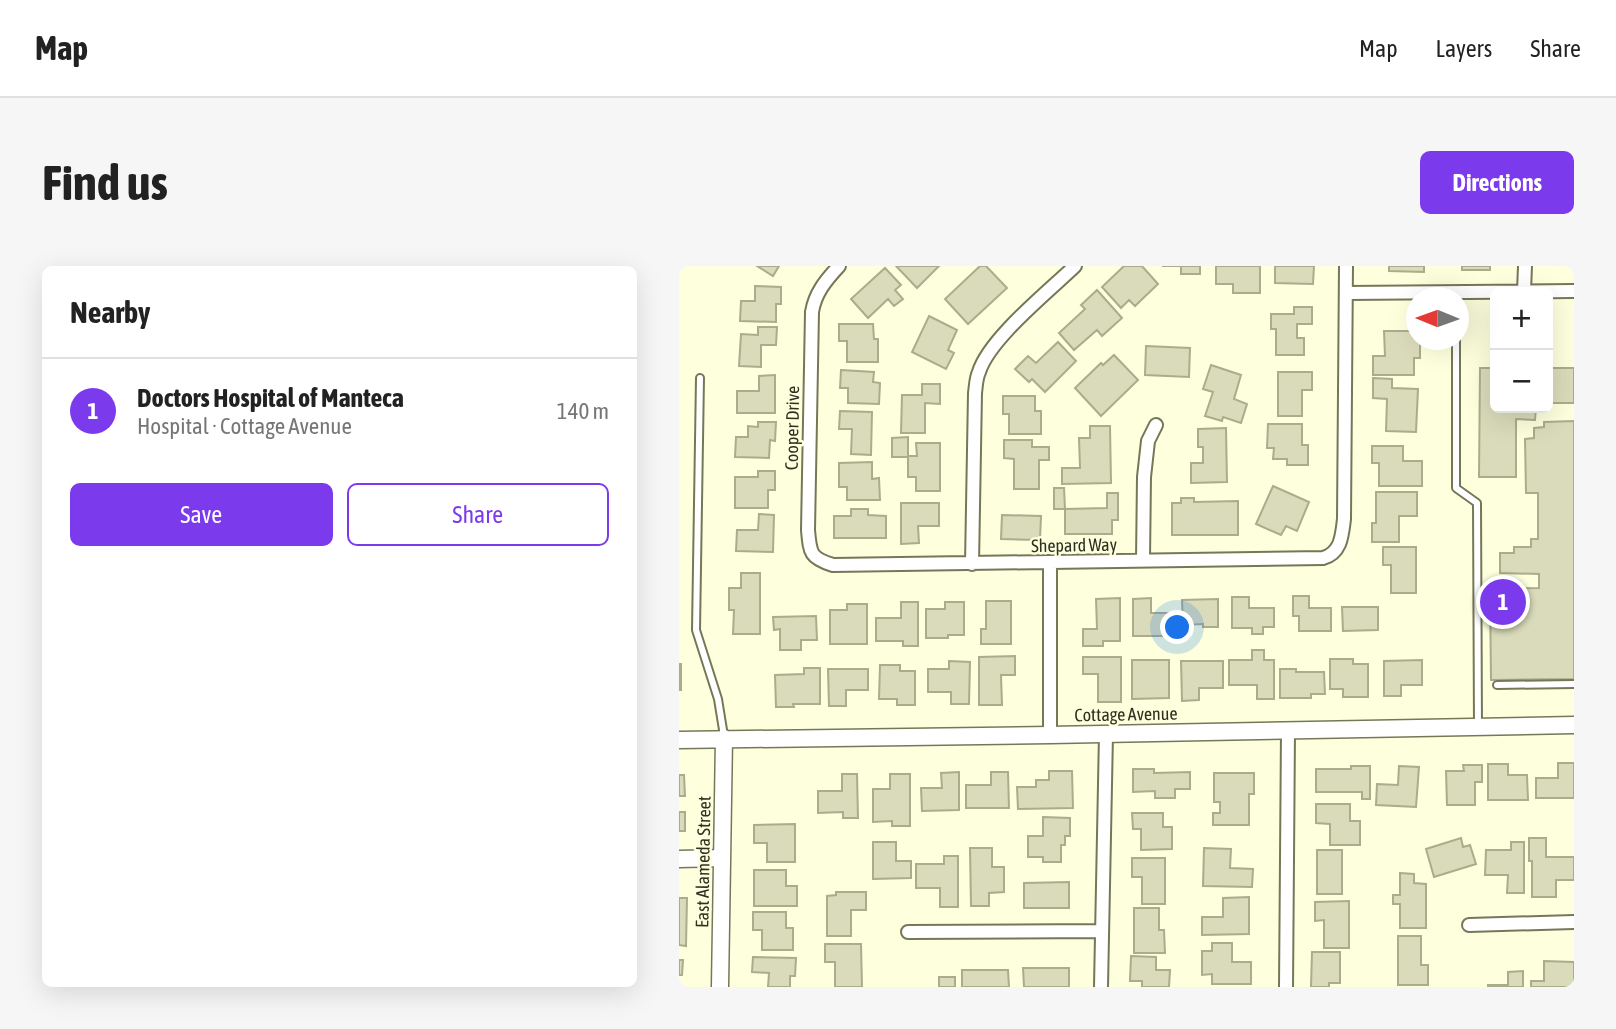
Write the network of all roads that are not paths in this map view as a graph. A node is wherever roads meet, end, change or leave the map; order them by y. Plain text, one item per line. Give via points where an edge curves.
1 (839, 266) edge
2 (1075, 266) edge
3 (1346, 266) edge
4 (1525, 266) edge
5 (1524, 287) edge
6 (1553, 291) edge
7 (1574, 291) edge
8 (1347, 293) junction
9 (1490, 293) edge
10 (1406, 294) edge
11 (1469, 294) edge
12 (1456, 350) edge
13 (700, 378) dead end
14 (1156, 425) dead end
15 (1143, 560) junction
16 (972, 564) junction
17 (1050, 564) junction
18 (854, 565) joint
19 (1574, 684) edge
20 (1497, 685) dead end
21 (1574, 726) edge
22 (1478, 727) junction
23 (1288, 730) junction
24 (1106, 734) junction
25 (1050, 735) junction
26 (724, 738) junction
27 (679, 740) edge
28 (722, 858) junction
29 (679, 859) edge
30 (1574, 922) edge
31 (1469, 925) dead end
32 (1102, 931) junction
33 (908, 932) dead end
34 (720, 987) edge
35 (1101, 987) edge
36 (1286, 987) edge

1 - 18 street, Cooper Drive via 813,302 808,530 810,550 820,561
2 - 16 street via 1006,331 979,371
3 - 8 street, Shepard Way
4 - 5 street
6 - 7 street
8 - 10 street
8 - 15 street, Shepard Way via 1340,544 1323,558
9 - 11 street
12 - 22 lane via 1456,488 1476,503
13 - 26 lane via 696,630 718,699
14 - 15 street via 1148,442 1144,477
15 - 17 street, Shepard Way
16 - 17 street, Shepard Way
16 - 18 street, Shepard Way
17 - 25 street
19 - 20 lane
21 - 22 street, Cottage Avenue
22 - 23 street, Cottage Avenue
23 - 24 street, Cottage Avenue
23 - 36 street
24 - 25 street, Cottage Avenue
24 - 32 street
25 - 26 street, Cottage Avenue
26 - 27 street, Cottage Avenue
26 - 28 street, East Alameda Street
28 - 29 street
28 - 34 street, East Alameda Street
30 - 31 street
32 - 33 street
32 - 35 street

